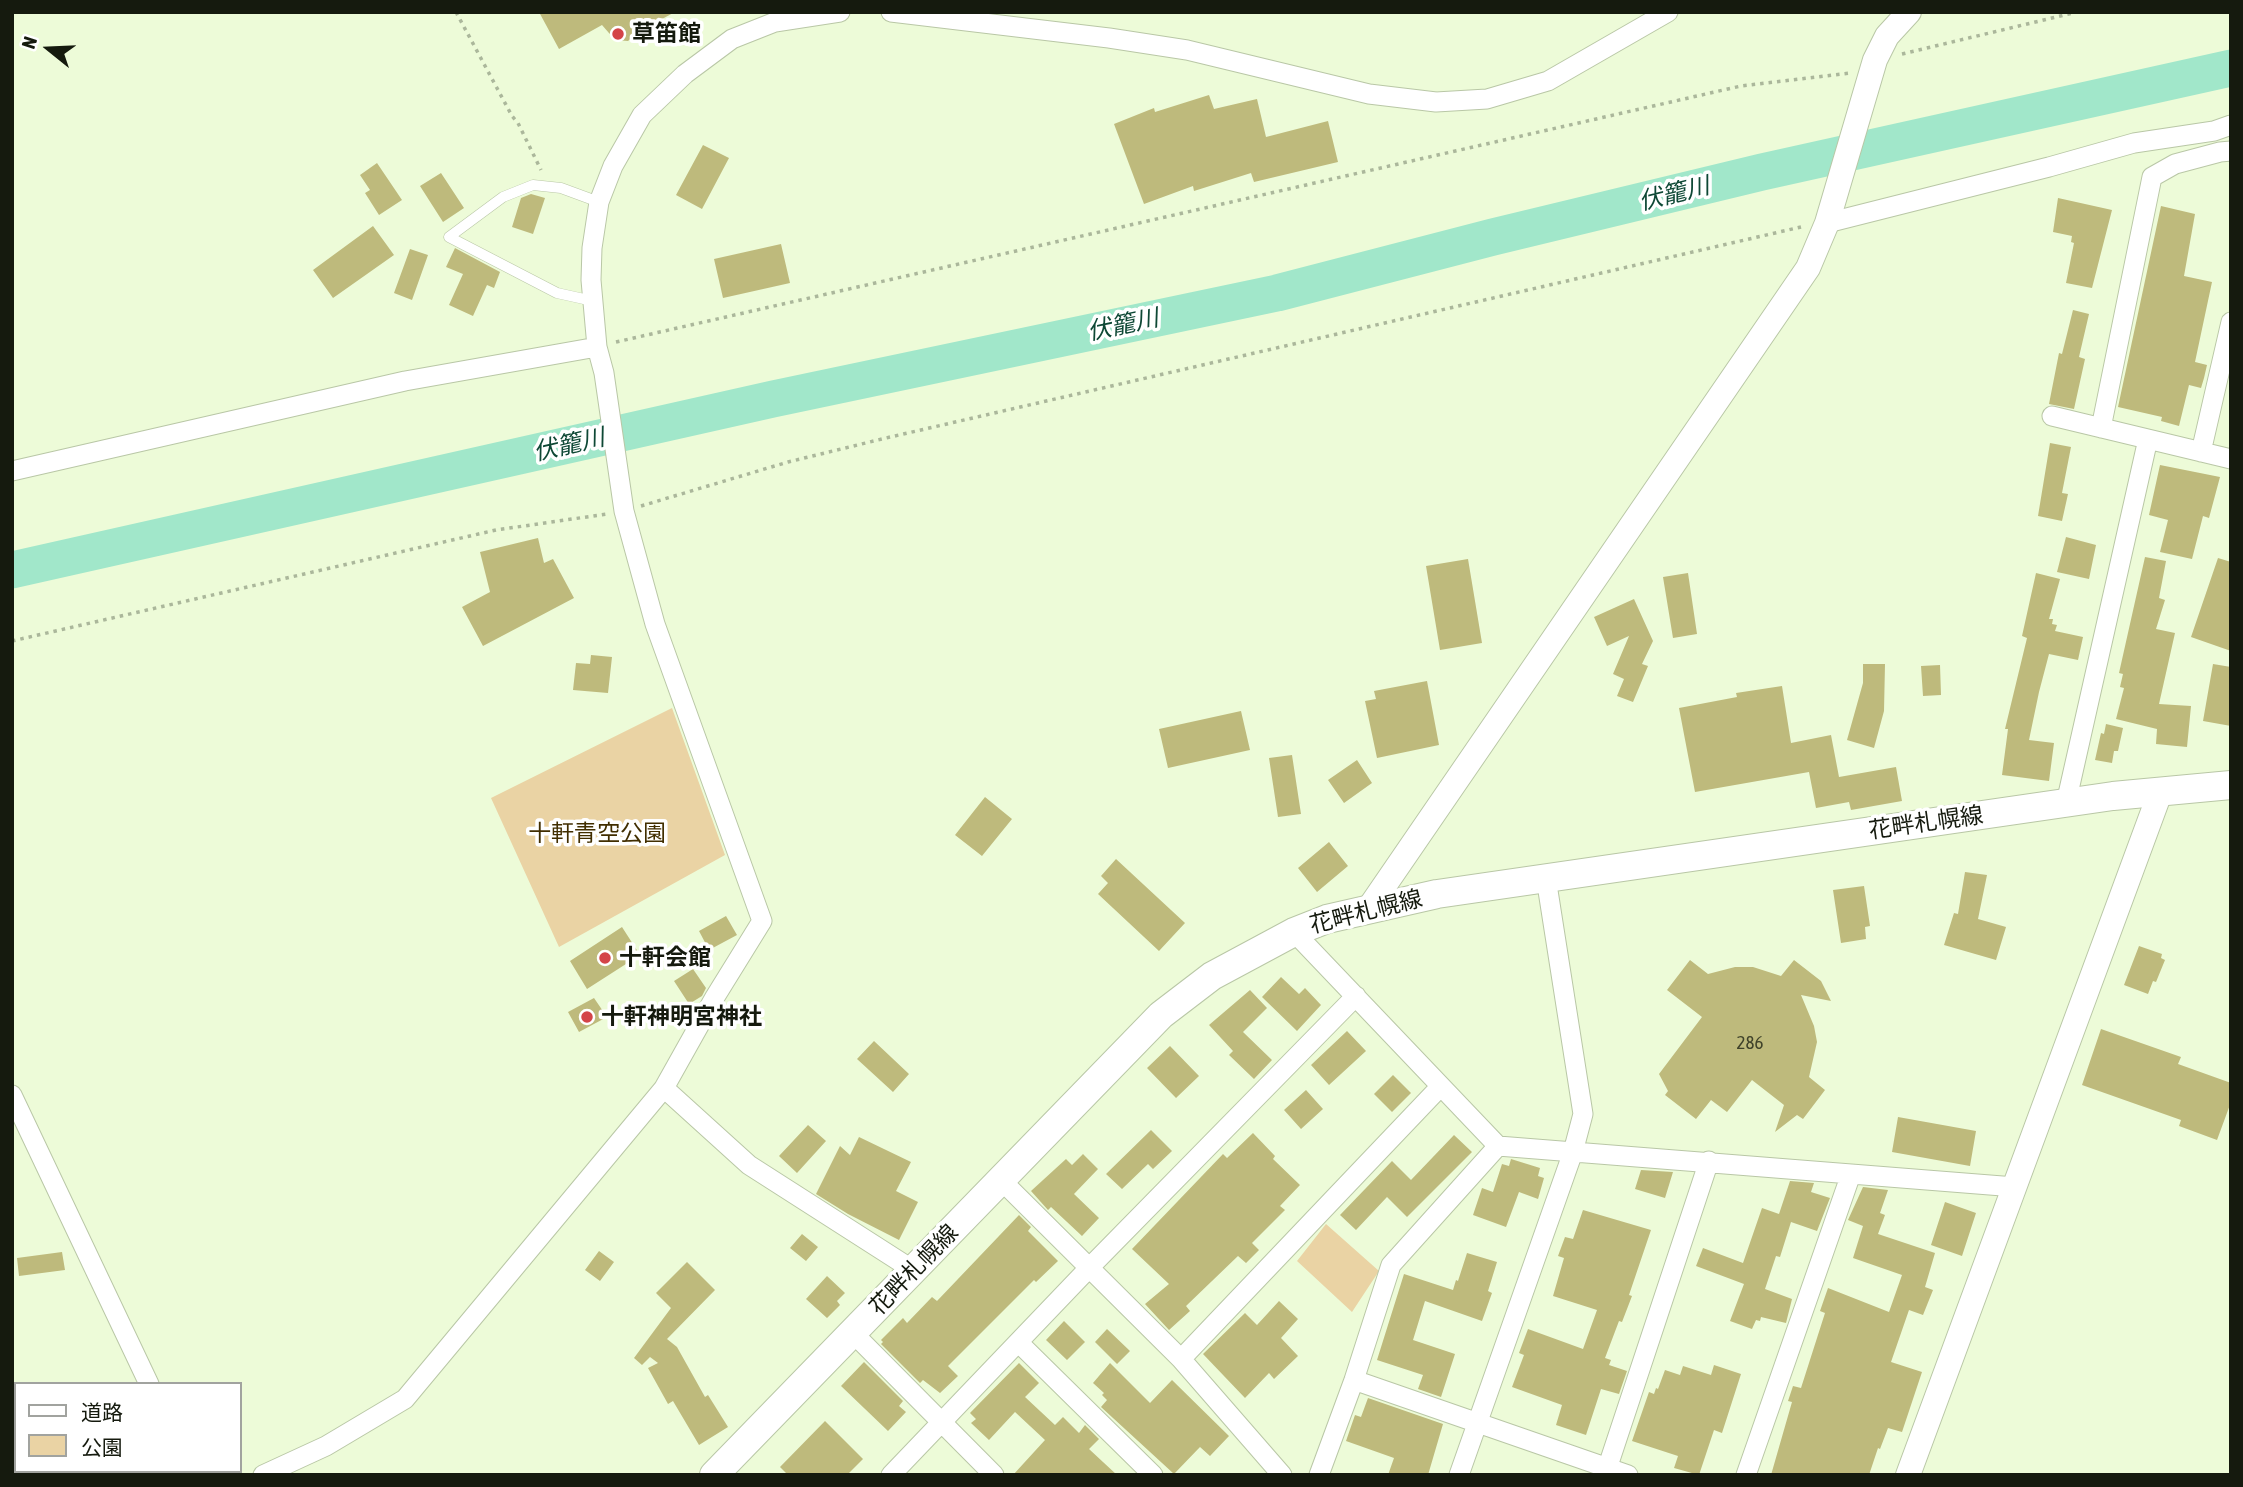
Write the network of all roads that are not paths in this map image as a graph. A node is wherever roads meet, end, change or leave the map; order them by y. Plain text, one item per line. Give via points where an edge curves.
1 (840, 12) edge
2 (891, 12) edge
3 (1909, 12) edge
4 (1663, 14) edge
5 (938, 15) edge
6 (2222, 128) edge
7 (2225, 151) edge
8 (599, 202) junction
9 (1829, 216) junction
10 (593, 301) junction
11 (2231, 322) edge
12 (597, 347) junction
13 (2052, 416) dead end
14 (2101, 428) junction
15 (2148, 439) junction
16 (2201, 452) junction
17 (2231, 458) edge
18 (12, 471) edge
19 (2231, 785) edge
20 (2161, 790) junction
21 (2066, 803) junction
22 (1546, 878) junction
23 (1369, 908) junction
24 (1294, 932) junction
25 (1356, 996) junction
26 (1440, 1087) junction
27 (664, 1088) junction
28 (12, 1095) edge
29 (1498, 1146) junction
30 (1573, 1152) junction
31 (1709, 1161) junction
32 (1851, 1174) junction
33 (1001, 1180) junction
34 (2015, 1187) junction
35 (1089, 1268) junction
36 (913, 1270) junction
37 (853, 1333) junction
38 (1019, 1343) junction
39 (1181, 1359) junction
40 (1354, 1380) junction
41 (148, 1382) edge
42 (1477, 1422) junction
43 (941, 1424) junction
44 (1606, 1471) edge
45 (263, 1475) edge
46 (714, 1475) edge
47 (891, 1475) edge
48 (994, 1475) edge
49 (1153, 1475) edge
50 (1282, 1475) edge
51 (1319, 1475) edge
52 (1459, 1475) edge
53 (1628, 1475) edge
54 (1746, 1475) edge
55 (1908, 1475) edge

1 - 8 street via 775,22 732,39 685,74 642,115
2 - 5 street
3 - 9 street via 1875,60
4 - 5 street via 1548,81 1488,99 1436,102 1369,94 1187,50
6 - 7 lane
6 - 9 street via 2134,143 2049,167
7 - 14 street via 2175,164 2152,177
8 - 10 street via 592,248
8 - 10 lane via 561,188 533,185 503,197 449,237 558,293
9 - 23 street via 1808,268
10 - 12 street
11 - 16 street
12 - 18 street via 405,381
12 - 27 street via 623,502 655,624 762,921
13 - 14 street
14 - 15 street
15 - 16 street
15 - 21 street
16 - 17 street
19 - 20 main road, 花畔札幌線
20 - 21 main road, 花畔札幌線
20 - 34 street
21 - 22 main road, 花畔札幌線
22 - 23 main road, 花畔札幌線
22 - 30 street via 1583,1114
23 - 24 main road, 花畔札幌線
24 - 25 street
24 - 33 main road, 花畔札幌線 via 1212,976 1161,1015
25 - 26 street
25 - 35 street
26 - 29 street
26 - 39 street
27 - 36 street via 749,1165
27 - 45 street via 405,1399 326,1446
28 - 41 street
29 - 30 street
29 - 40 street via 1391,1265
30 - 31 street
30 - 42 street
31 - 32 street
31 - 44 street
32 - 34 street
32 - 54 street
33 - 35 street
33 - 36 main road, 花畔札幌線
34 - 55 street
35 - 38 street
35 - 39 street
36 - 37 main road, 花畔札幌線
37 - 43 street
37 - 46 main road, 花畔札幌線
38 - 43 street
38 - 49 street
39 - 50 street
40 - 42 street
40 - 51 street
42 - 44 street
42 - 52 street
43 - 47 street
43 - 48 street
44 - 53 street

